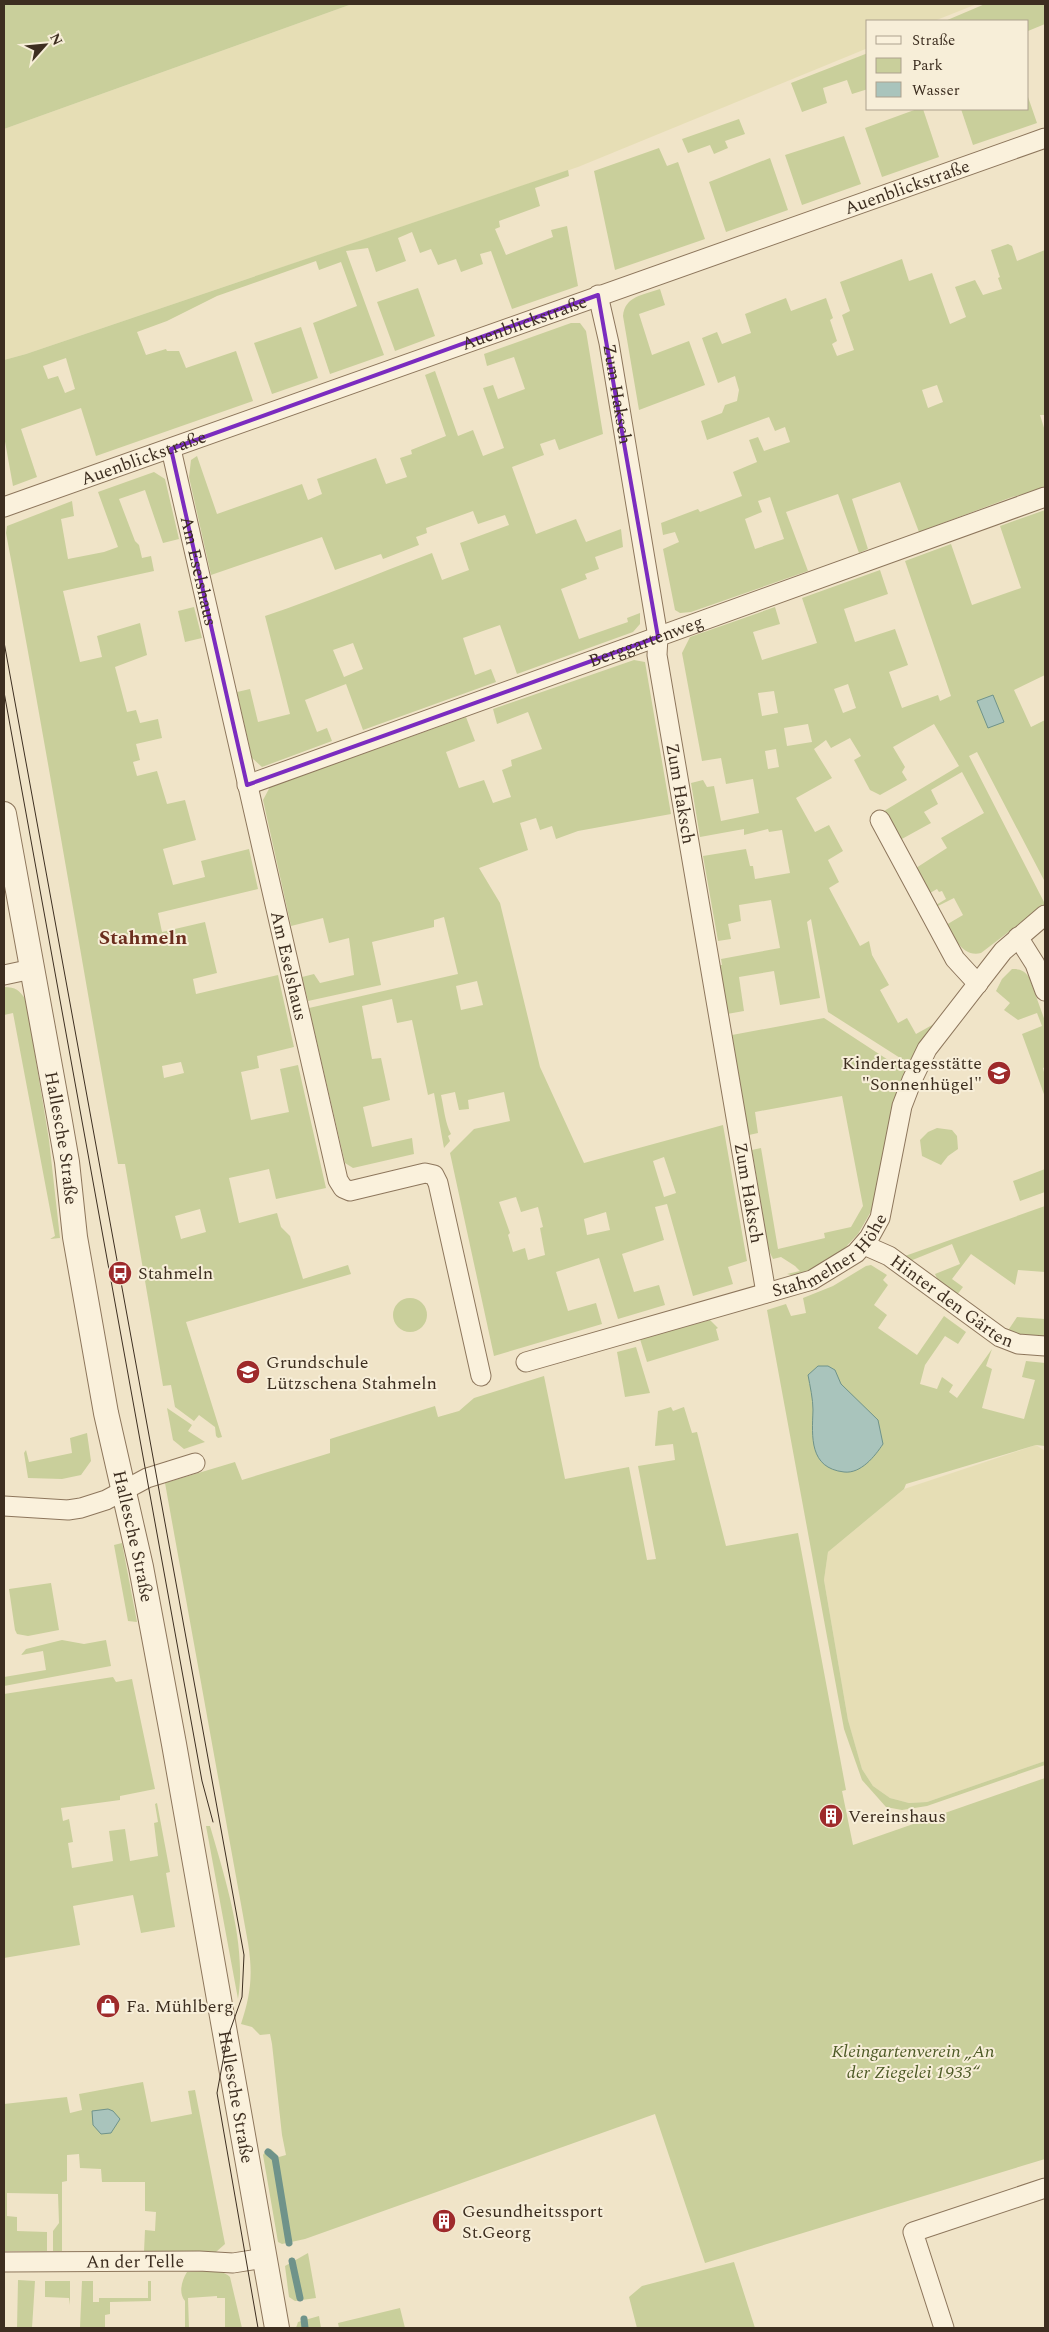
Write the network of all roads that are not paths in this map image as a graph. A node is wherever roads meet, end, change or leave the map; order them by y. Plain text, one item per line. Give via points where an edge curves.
1 (1045, 138) edge
2 (598, 295) junction
3 (170, 449) junction
4 (1045, 497) edge
5 (4, 507) edge
6 (658, 637) junction
7 (247, 785) junction
8 (4, 814) edge
9 (880, 820) dead end
10 (1045, 915) edge
11 (1018, 937) junction
12 (32, 969) junction
13 (4, 975) edge
14 (978, 984) junction
15 (1045, 991) edge
16 (864, 1245) junction
17 (766, 1293) junction
18 (1045, 1346) edge
19 (526, 1362) dead end
20 (480, 1376) dead end
21 (195, 1463) dead end
22 (123, 1490) junction
23 (4, 1506) edge
24 (1045, 2188) edge
25 (265, 2258) junction
26 (4, 2262) edge
27 (277, 2328) edge
28 (944, 2328) edge

1 - 2 street, Auenblickstraße
2 - 3 street, Auenblickstraße
2 - 6 street, Zum Haksch
3 - 5 street, Auenblickstraße
3 - 7 street, Am Eselshaus
4 - 6 street, Berggartenweg
6 - 7 street, Berggartenweg
6 - 17 street, Zum Haksch via 656,655
7 - 20 street, Am Eselshaus via 338,1180 343,1188 350,1190 425,1173 434,1175
8 - 12 street, Hallesche Straße
9 - 14 street via 955,959
10 - 11 street, Stahmelner Höhe
11 - 14 street, Stahmelner Höhe
11 - 15 street via 1035,964
12 - 13 street
12 - 22 street, Hallesche Straße via 67,1162 75,1237
14 - 16 street, Stahmelner Höhe via 927,1049 916,1070 898,1122 884,1204
16 - 17 street, Stahmelner Höhe via 846,1261 812,1280
16 - 18 street, Hinter den Gärten via 889,1256 1000,1337 1018,1344
17 - 19 street, Stahmelner Höhe
21 - 22 street via 147,1478
22 - 23 street via 106,1500 68,1510
22 - 25 street, Hallesche Straße via 174,1744
24 - 28 street via 913,2232
25 - 26 street, An der Telle via 233,2262
25 - 27 street, Hallesche Straße

